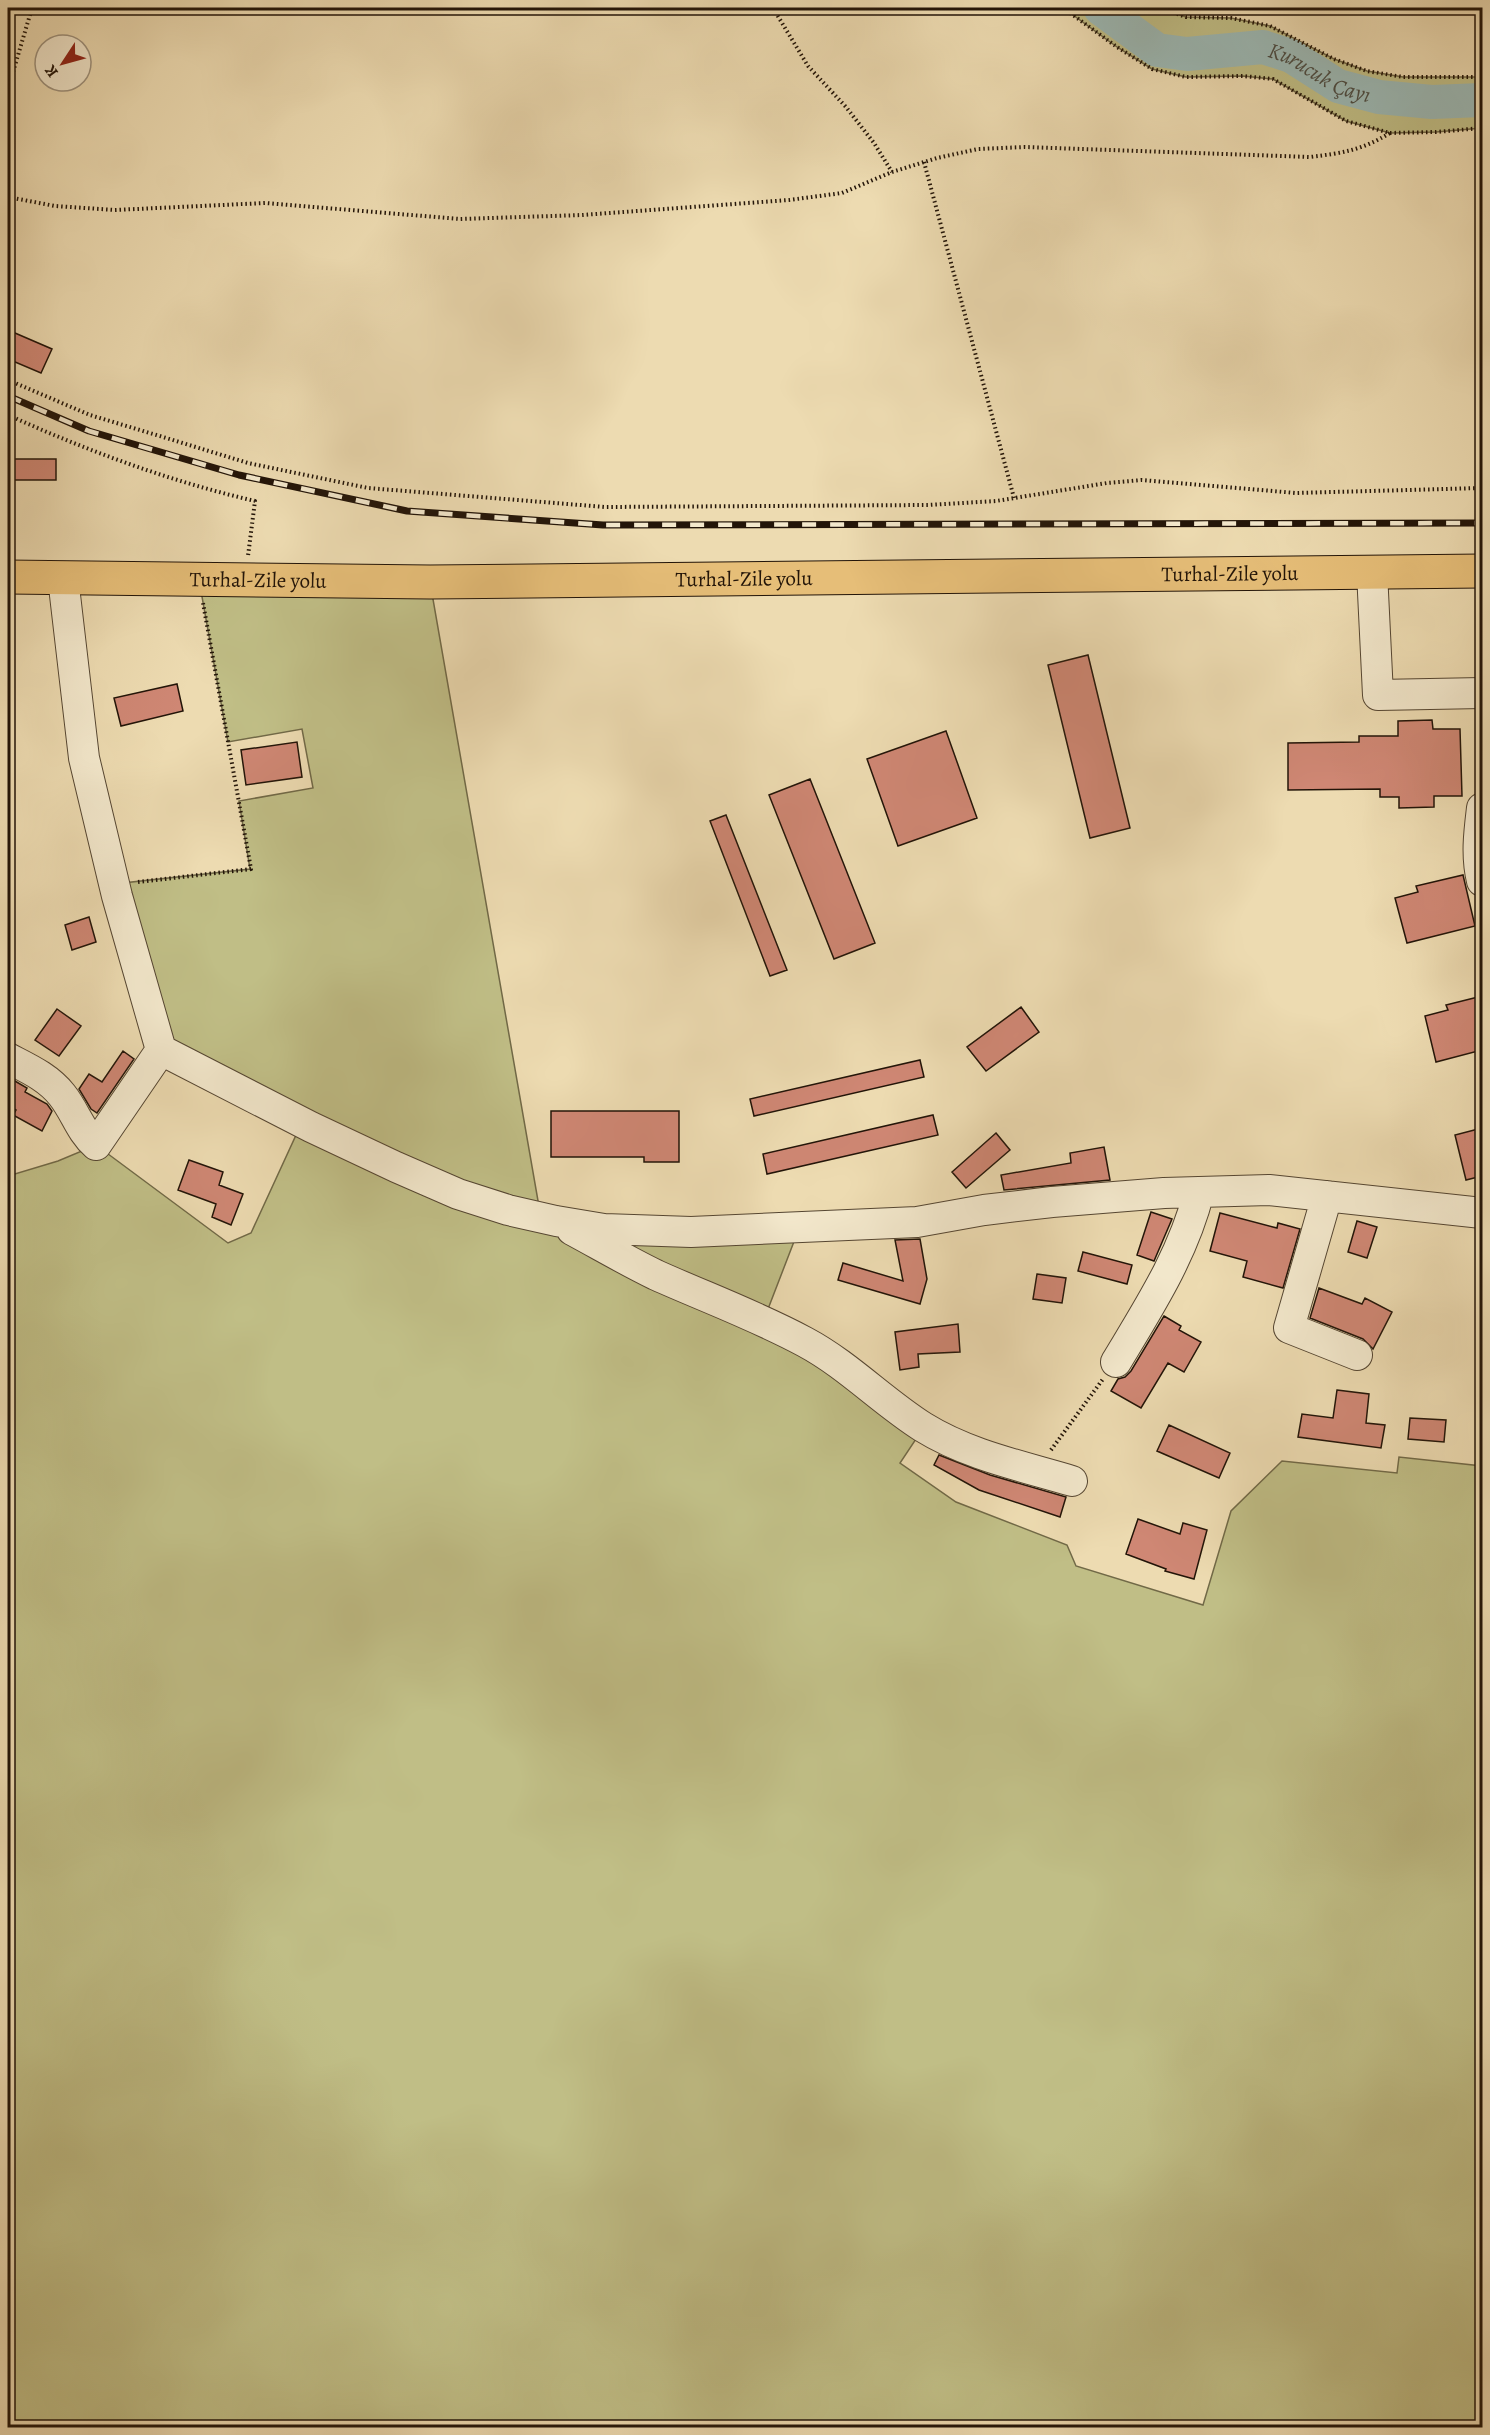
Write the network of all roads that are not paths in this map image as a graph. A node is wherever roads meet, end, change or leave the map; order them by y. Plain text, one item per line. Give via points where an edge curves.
1 (1482, 571) edge
2 (1372, 572) junction
3 (8, 578) edge
4 (63, 578) junction
5 (1482, 693) edge
6 (1482, 807) edge
7 (1482, 881) edge
8 (161, 1050) junction
9 (8, 1058) edge
10 (1199, 1192) junction
11 (1327, 1196) junction
12 (1482, 1213) edge
13 (556, 1221) junction
14 (1357, 1355) dead end
15 (1116, 1362) road end
16 (1072, 1481) dead end

1 - 2 main road, Turhal-Zile yolu
2 - 4 main road, Turhal-Zile yolu via 589,581
2 - 5 street via 1378,695
3 - 4 main road, Turhal-Zile yolu
4 - 8 street via 84,758 114,884
6 - 7 street via 1478,865
8 - 9 street via 96,1145 87,1137 62,1094 36,1073
8 - 13 street via 406,1172 458,1194
10 - 11 street via 1269,1190
10 - 13 street via 1052,1202 917,1221 857,1225 648,1232
10 - 15 street via 1172,1266
11 - 12 street
11 - 14 street via 1289,1328
13 - 16 street via 614,1255 805,1342 934,1432 988,1456

